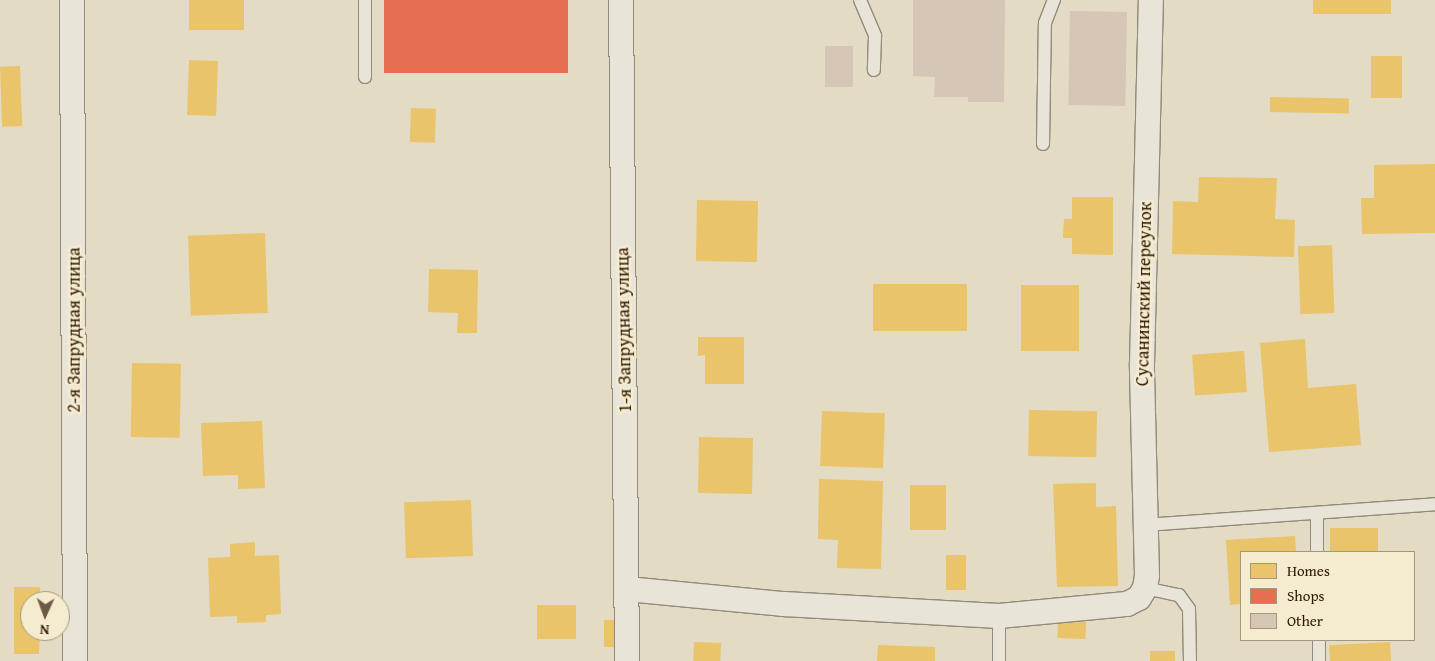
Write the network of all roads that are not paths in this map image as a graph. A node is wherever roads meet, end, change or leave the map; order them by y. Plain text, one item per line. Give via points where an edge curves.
1 (72, 0) edge
2 (365, 0) edge
3 (621, 0) edge
4 (860, 0) edge
5 (1054, 0) edge
6 (1151, 0) edge
7 (874, 70) dead end
8 (364, 77) dead end
9 (1043, 144) dead end
10 (1435, 504) edge
11 (1317, 514) junction
12 (1146, 525) junction
13 (1318, 551) edge
14 (1145, 588) junction
15 (627, 589) junction
16 (998, 616) junction
17 (1319, 641) edge
18 (75, 661) edge
19 (627, 661) edge
20 (999, 661) edge
21 (1190, 661) edge
22 (1319, 661) edge

1 - 18 street, 2-я Запрудная улица
2 - 8 lane
3 - 15 street, 1-я Запрудная улица
4 - 7 lane via 875,36
5 - 9 lane via 1045,23
6 - 12 street, Сусанинский переулок via 1142,364
10 - 11 lane
11 - 12 lane
11 - 13 lane
12 - 14 street, Сусанинский переулок
14 - 16 street via 1139,598 1127,604
14 - 21 lane via 1179,594 1189,609
15 - 16 street via 784,604
15 - 19 street, 1-я Запрудная улица
16 - 20 lane
17 - 22 lane

